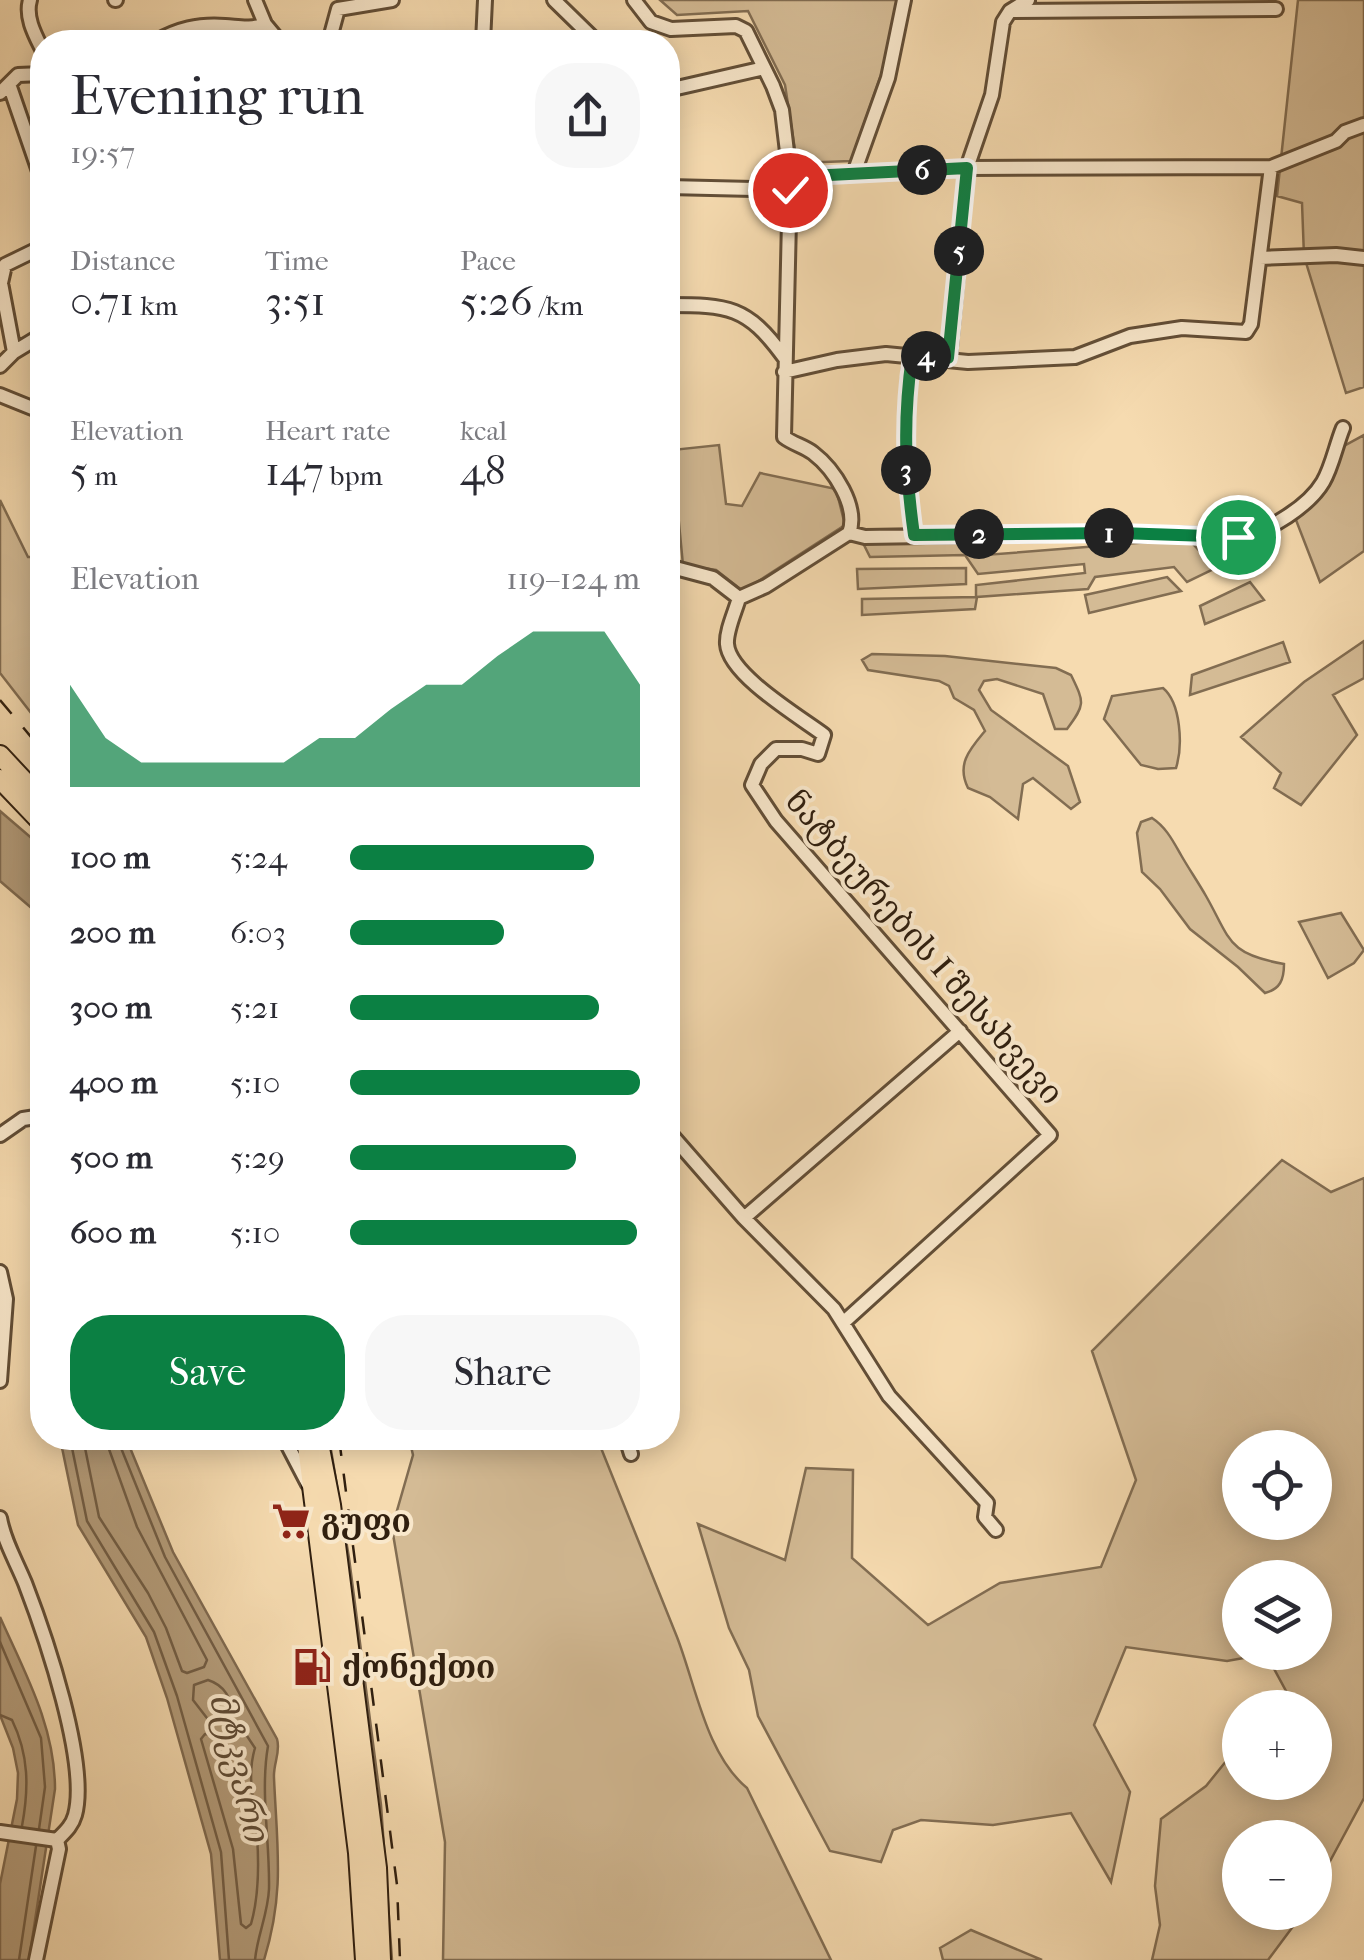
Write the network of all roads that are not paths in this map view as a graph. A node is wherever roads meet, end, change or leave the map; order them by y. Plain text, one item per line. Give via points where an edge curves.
1 (30, 0) edge
2 (256, 0) edge
3 (392, 0) edge
4 (486, 0) edge
5 (554, 0) edge
6 (634, 0) edge
7 (904, 0) edge
8 (1028, 0) edge
9 (1276, 9) dead end
10 (1010, 11) junction
11 (265, 24) junction
12 (33, 30) edge
13 (195, 30) edge
14 (270, 30) edge
15 (333, 30) edge
16 (485, 30) edge
17 (584, 30) edge
18 (764, 68) junction
19 (30, 74) edge
20 (680, 87) edge
21 (4, 89) edge
22 (1364, 125) edge
23 (30, 151) edge
24 (1271, 167) junction
25 (967, 168) junction
26 (854, 173) junction
27 (790, 184) junction
28 (680, 187) edge
29 (30, 252) edge
30 (1260, 258) junction
31 (1364, 258) edge
32 (680, 305) edge
33 (30, 342) edge
34 (14, 352) junction
35 (912, 356) junction
36 (948, 358) junction
37 (784, 364) junction
38 (0, 366) edge
39 (0, 395) edge
40 (30, 407) edge
41 (1343, 428) dead end
42 (849, 533) junction
43 (914, 535) junction
44 (680, 569) edge
45 (739, 598) junction
46 (0, 755) edge
47 (0, 778) edge
48 (30, 787) edge
49 (30, 810) edge
50 (960, 1031) junction
51 (30, 1118) edge
52 (0, 1136) edge
53 (680, 1145) edge
54 (744, 1218) junction
55 (0, 1272) edge
56 (844, 1322) junction
57 (0, 1381) edge
58 (290, 1450) edge
59 (308, 1450) edge
60 (320, 1450) edge
61 (630, 1450) edge
62 (631, 1454) dead end
63 (315, 1501) junction
64 (0, 1518) edge
65 (996, 1530) dead end
66 (1, 1832) edge
67 (54, 1841) junction
68 (36, 1960) edge
69 (365, 1960) edge
70 (381, 1960) edge

1 - 12 street
2 - 11 street
3 - 15 street via 338,8
4 - 16 street
5 - 17 street
6 - 18 street via 652,22 670,29 736,26
7 - 26 street via 888,78
8 - 10 street
9 - 10 street
10 - 25 street via 992,96
11 - 13 street
11 - 14 street
18 - 20 street
18 - 27 street via 782,110
19 - 21 street via 18,75
21 - 23 street
22 - 24 street
24 - 25 street
24 - 30 street
25 - 26 street
25 - 36 street
26 - 27 street
27 - 28 street
27 - 37 street
29 - 34 street via 5,265 1,282
30 - 31 street
30 - 36 street via 1246,332 1182,328 1130,336 1075,357
32 - 37 street via 738,312 764,330
33 - 34 street
34 - 38 street
35 - 36 street
35 - 37 street
35 - 43 street via 904,416
37 - 42 street via 784,436 814,454 842,490 852,520
39 - 40 street
41 - 43 street via 1322,484 1262,532
42 - 43 street
42 - 45 street
44 - 45 street via 713,578
45 - 50 street, ნატბეურების I შესახვევი via 727,644 732,658 824,735 818,754 776,749 752,785 776,822
46 - 48 highway
47 - 49 highway
50 - 54 street
50 - 56 street, ნატბეურების I შესახვევი via 1050,1135
51 - 52 street
53 - 54 street
54 - 56 street
55 - 57 street via 6,1300
56 - 65 street via 889,1396 987,1504 985,1518
58 - 63 street
59 - 63 highway
60 - 70 highway via 374,1849
61 - 62 street
63 - 69 highway
64 - 67 street via 78,1762 75,1815
66 - 67 street
67 - 68 street via 59,1850

